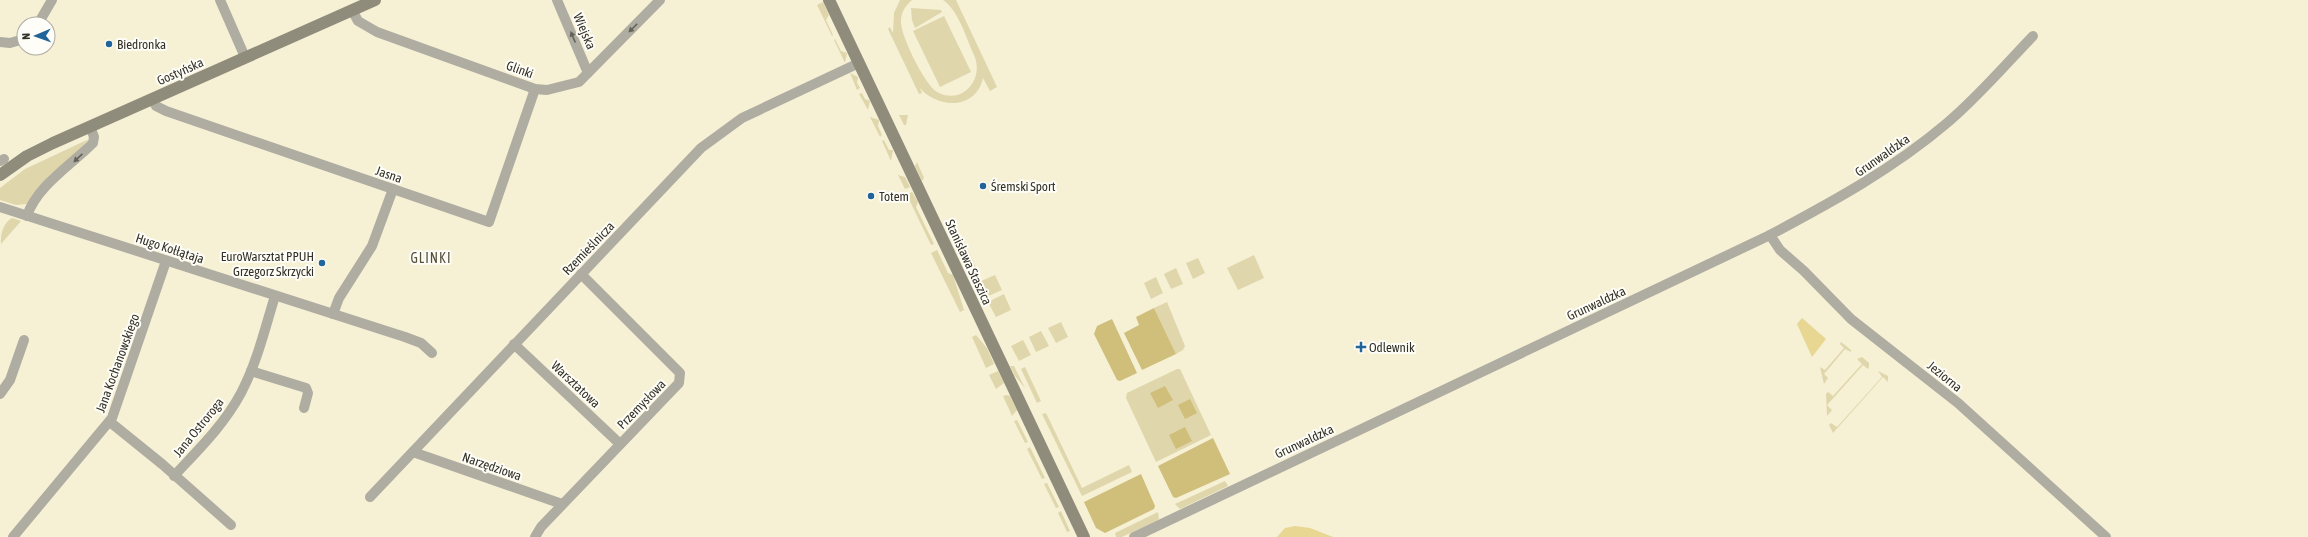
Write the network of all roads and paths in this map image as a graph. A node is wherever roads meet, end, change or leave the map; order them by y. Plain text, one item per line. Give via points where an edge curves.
1 (52, 0) edge
2 (220, 0) edge
3 (375, 0) edge
4 (557, 0) edge
5 (660, 0) edge
6 (829, 0) edge
7 (352, 10) junction
8 (43, 16) edge
9 (2033, 36) dead end
10 (16, 41) edge
11 (0, 42) edge
12 (245, 57) junction
13 (859, 63) junction
14 (588, 73) junction
15 (535, 89) junction
16 (152, 99) junction
17 (90, 126) junction
18 (0, 175) edge
19 (393, 189) junction
20 (0, 207) edge
21 (27, 216) junction
22 (1770, 235) junction
23 (166, 261) junction
24 (581, 274) junction
25 (275, 296) junction
26 (333, 314) junction
27 (24, 340) dead end
28 (514, 344) junction
29 (432, 353) dead end
30 (251, 371) junction
31 (0, 394) edge
32 (304, 408) dead end
33 (110, 422) junction
34 (620, 444) junction
35 (413, 452) junction
36 (174, 476) junction
37 (370, 497) dead end
38 (562, 504) junction
39 (231, 525) dead end
40 (13, 537) edge
41 (536, 537) edge
42 (1084, 537) edge
43 (1134, 537) edge
44 (2106, 537) edge

1 - 8 street
2 - 12 street
3 - 7 main road, Gostyńska
14 -> 4 street, Wiejska
5 -> 14 street, Glinki
6 - 13 main road, Stanisława Staszica
7 - 12 main road, Gostyńska
7 - 15 street, Glinki via 358,21 377,32
9 - 22 street, Grunwaldzka via 1964,107 1933,134 1846,194
10 - 11 street
12 - 16 main road, Gostyńska
13 - 24 street, Rzemieślnicza via 742,118 721,132 700,148
13 - 42 main road, Stanisława Staszica
14 - 15 street, Glinki via 574,85 547,90
15 - 19 street, Jasna via 489,222
16 - 17 main road, Gostyńska
16 - 19 street, Jasna via 156,106 166,111
17 - 18 main road, Gostyńska via 27,156
17 -> 21 street via 94,137 93,144 40,194
19 - 26 street via 372,246 339,298
20 - 21 street, Hugo Kołłątaja
21 - 23 street, Hugo Kołłątaja
22 - 43 street, Grunwaldzka
22 - 44 street, Jeziorna via 1780,250 1851,319 1958,403
23 - 25 street, Hugo Kołłątaja
23 - 33 street, Jana Kochanowskiego
24 - 28 street, Rzemieślnicza
24 - 34 street, Przemysłowa via 680,373 680,383
25 - 26 street, Hugo Kołłątaja
25 - 30 street, Jana Ostroroga
26 - 29 street, Hugo Kołłątaja via 414,340
27 - 31 street via 10,380
28 - 34 street, Warsztatowa
28 - 35 street, Rzemieślnicza
30 - 32 street via 306,388 308,393
30 - 36 street, Jana Ostroroga via 241,393 224,419
33 - 36 street, Jana Ostroroga
33 - 40 street, Jana Kochanowskiego
34 - 38 street, Przemysłowa
35 - 37 street, Rzemieślnicza
35 - 38 street, Narzędziowa
36 - 39 street, Jana Ostroroga
38 - 41 street, Przemysłowa via 541,526

